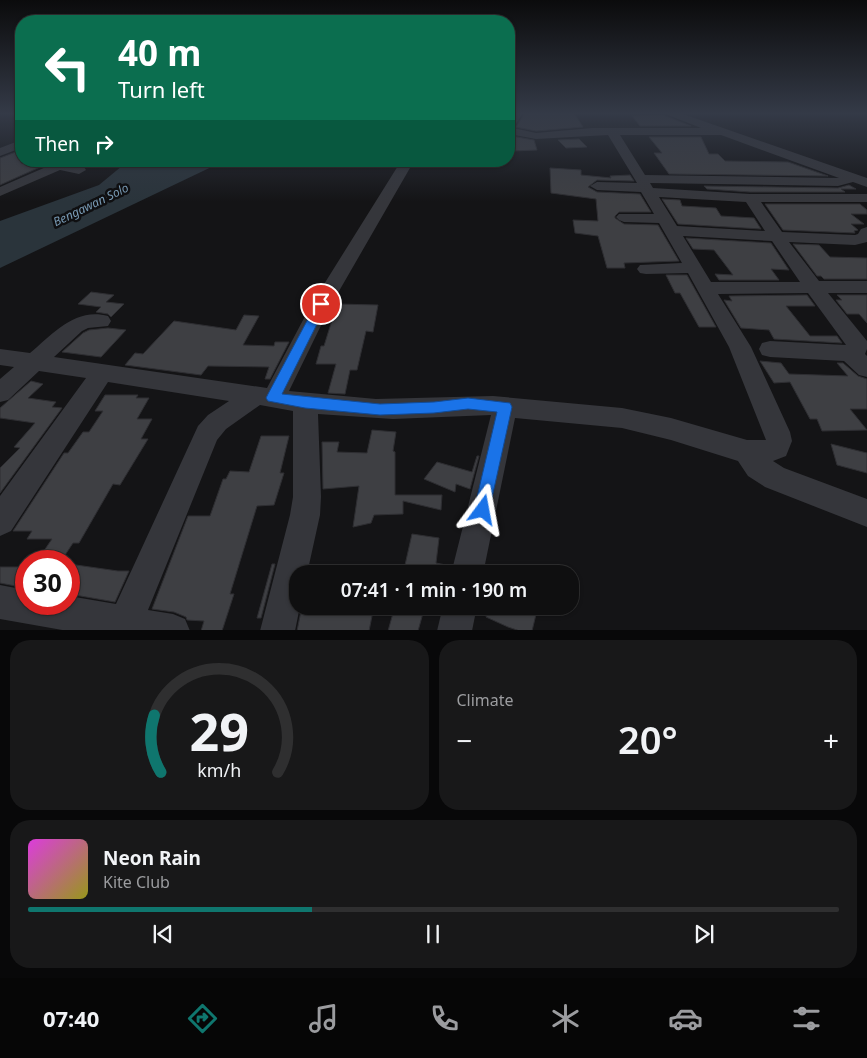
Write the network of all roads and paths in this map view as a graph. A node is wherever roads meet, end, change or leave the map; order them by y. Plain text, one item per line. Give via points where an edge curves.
1 (619, 142) edge
2 (752, 142) edge
3 (15, 147) edge
4 (2, 154) edge
5 (15, 156) edge
6 (56, 167) edge
7 (64, 167) edge
8 (404, 167) edge
9 (80, 170) dead end
10 (714, 180) junction
11 (859, 180) edge
12 (597, 186) dead end
13 (645, 186) junction
14 (0, 192) edge
15 (731, 198) junction
16 (750, 198) junction
17 (867, 198) edge
18 (624, 217) dead end
19 (668, 225) junction
20 (867, 232) edge
21 (776, 236) junction
22 (692, 268) junction
23 (646, 269) dead end
24 (813, 287) junction
25 (704, 288) junction
26 (867, 288) edge
27 (101, 321) dead end
28 (770, 349) dead end
29 (850, 353) junction
30 (0, 357) edge
31 (36, 363) junction
32 (867, 369) edge
33 (102, 373) junction
34 (0, 394) edge
35 (264, 397) junction
36 (305, 403) junction
37 (505, 407) junction
38 (747, 452) junction
39 (867, 513) edge
40 (0, 521) edge
41 (469, 565) edge
42 (0, 602) edge
43 (458, 615) edge
44 (147, 627) edge
45 (277, 630) edge
46 (454, 630) edge

1 - 13 street
2 - 11 street
3 - 4 street
4 - 5 street
6 - 14 street
7 - 9 street
8 - 35 street
10 - 11 street
10 - 13 street
10 - 15 street
12 - 13 street
13 - 15 street
13 - 19 street
15 - 16 street
16 - 17 street
16 - 21 street
18 - 19 street
19 - 21 street
19 - 22 street
20 - 21 street via 865,238 855,240
21 - 24 street
22 - 23 street
22 - 25 street
24 - 25 street
24 - 26 street
24 - 29 street via 856,341 857,348
25 - 38 street via 740,348 777,432 778,448
27 - 31 street via 79,323
28 - 29 street
29 - 32 street
30 - 31 street
31 - 33 street
31 - 34 street
33 - 35 street
33 - 40 street
35 - 36 street
35 - 44 street via 217,422 207,434
36 - 37 street via 380,409 468,404
36 - 45 street via 305,516
37 - 38 street via 614,417 671,429
37 - 41 street
38 - 39 street via 758,467 775,478
42 - 44 street
43 - 46 street

